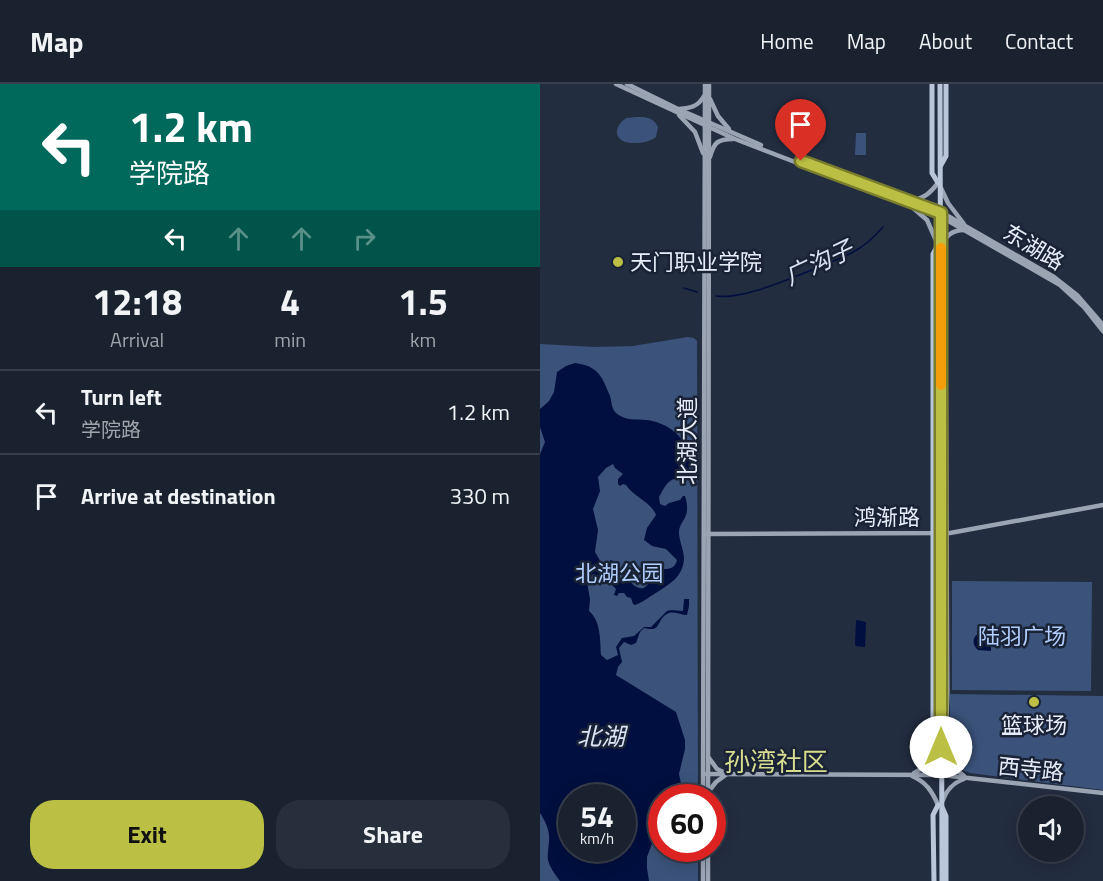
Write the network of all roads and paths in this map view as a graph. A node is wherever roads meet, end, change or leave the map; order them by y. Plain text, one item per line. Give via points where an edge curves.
1 (616, 84) edge
2 (627, 84) edge
3 (707, 84) edge
4 (932, 84) edge
5 (939, 84) edge
6 (945, 84) edge
7 (707, 94) junction
8 (678, 111) junction
9 (707, 124) junction
10 (736, 136) junction
11 (707, 162) junction
12 (940, 166) junction
13 (939, 185) junction
14 (908, 202) junction
15 (939, 214) junction
16 (965, 228) junction
17 (939, 247) junction
18 (1103, 325) edge
19 (1103, 331) edge
20 (1103, 505) edge
21 (940, 533) junction
22 (706, 534) junction
23 (947, 641) junction
24 (941, 651) junction
25 (933, 669) junction
26 (938, 685) junction
27 (940, 747) junction
28 (708, 753) junction
29 (706, 774) junction
30 (726, 774) junction
31 (909, 774) junction
32 (940, 775) junction
33 (966, 778) junction
34 (706, 784) edge
35 (714, 784) edge
36 (1103, 793) edge
37 (940, 805) junction
38 (706, 862) edge
39 (705, 881) edge
40 (934, 881) edge
41 (940, 881) edge
42 (946, 881) edge

1 - 8 main road
2 - 8 main road
3 - 7 main road, 北湖大道
4 - 13 main road via 932,173
5 - 12 main road
5 - 13 main road
6 - 12 main road via 946,156
7 - 8 main road via 697,105
7 - 9 main road, 北湖大道
7 - 10 main road via 720,120
8 - 9 main road, 东湖路
8 - 11 main road via 697,135
9 - 10 main road, 东湖路
9 - 11 main road, 北湖大道
10 - 11 main road via 718,141
10 - 14 main road, 东湖路
11 - 22 main road, 北湖大道
12 - 13 main road
13 - 14 main road via 923,198
13 - 15 main road
13 - 16 main road
14 - 15 main road, 东湖路
14 - 17 main road via 927,220
15 - 16 main road, 东湖路
15 - 17 main road
16 - 17 main road via 954,231
16 - 18 main road, 东湖路 via 1059,280
16 - 19 main road, 东湖路 via 1060,285
17 - 21 main road via 945,262
17 - 21 main road via 933,254
20 - 21 main road, 鸿渐路
21 - 22 main road, 鸿渐路
21 - 23 main road via 946,546
21 - 24 main road
21 - 25 main road via 933,551
21 - 26 main road
22 - 28 main road, 北湖大道
22 - 29 main road, 北湖大道
23 - 24 main road
23 - 27 main road via 946,732
24 - 27 main road
25 - 26 main road
25 - 27 main road via 933,733
26 - 27 main road
27 - 31 main road via 928,764
27 - 32 main road
27 - 33 main road via 951,765
28 - 29 main road, 北湖大道
28 - 30 main road via 715,766
29 - 30 main road, 西寺路
29 - 34 main road, 北湖大道
30 - 31 main road, 西寺路
30 - 35 main road
31 - 32 main road, 西寺路
31 - 37 main road via 928,786
32 - 33 main road, 西寺路
32 - 37 main road
33 - 36 main road, 西寺路
33 - 37 main road via 949,788
37 - 40 main road via 933,815
37 - 41 main road
37 - 42 main road via 946,816
38 - 39 main road

